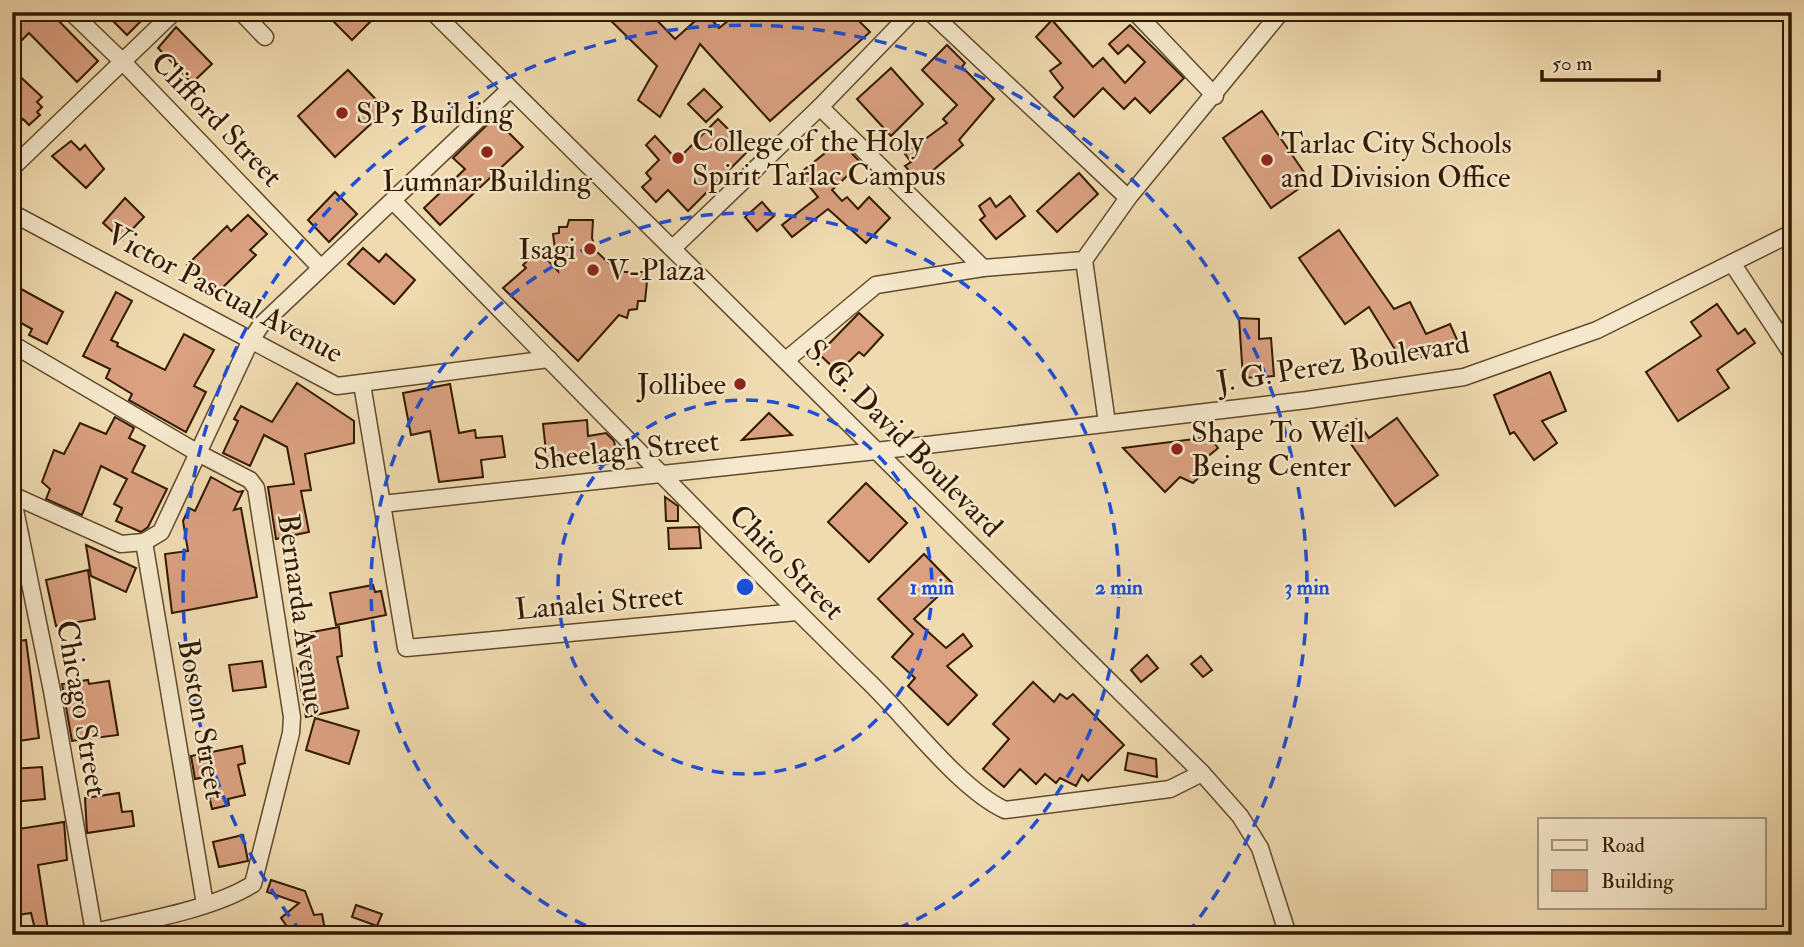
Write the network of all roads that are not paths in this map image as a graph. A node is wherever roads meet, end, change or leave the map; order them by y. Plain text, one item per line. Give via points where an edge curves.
1 (71, 12) edge
2 (174, 12) edge
3 (241, 12) edge
4 (433, 12) edge
5 (912, 12) edge
6 (930, 12) edge
7 (1135, 12) edge
8 (1281, 12) edge
9 (265, 37) dead end
10 (122, 61) junction
11 (509, 90) junction
12 (1215, 96) junction
13 (820, 107) junction
14 (12, 168) edge
15 (1128, 198) junction
16 (393, 201) junction
17 (12, 213) edge
18 (1792, 233) edge
19 (673, 248) junction
20 (1084, 260) junction
21 (1732, 263) junction
22 (320, 267) junction
23 (984, 268) junction
24 (250, 342) junction
25 (12, 344) edge
26 (1792, 354) edge
27 (549, 359) junction
28 (786, 360) junction
29 (362, 384) junction
30 (1107, 422) junction
31 (876, 451) junction
32 (198, 453) junction
33 (659, 474) junction
34 (12, 495) edge
35 (382, 503) junction
36 (144, 542) junction
37 (797, 612) junction
38 (406, 648) joint
39 (1202, 773) junction
40 (205, 904) junction
41 (87, 933) edge
42 (1288, 935) edge

1 - 10 street, Clifford Street
2 - 10 street
3 - 9 street
4 - 11 street, S. G. David Boulevard
5 - 13 street
6 - 15 street
7 - 12 street
8 - 12 street
10 - 14 street
10 - 22 street, Clifford Street
11 - 16 street
11 - 19 street, S. G. David Boulevard
12 - 15 street
13 - 19 street
13 - 23 street
15 - 20 street
16 - 22 street
16 - 27 street, Chito Street
17 - 24 street, Victor Pascual Avenue
18 - 21 street, J. G. Perez Boulevard
19 - 28 street, S. G. David Boulevard
20 - 23 street
20 - 30 street
21 - 26 street
21 - 30 street, J. G. Perez Boulevard via 1597,330 1464,377
22 - 24 street via 261,325
23 - 28 street via 876,285
24 - 29 street, Victor Pascual Avenue via 323,381 337,386
24 - 32 street
25 - 32 street
27 - 29 street
27 - 33 street, Chito Street
28 - 31 street, S. G. David Boulevard
29 - 35 street, Victor Pascual Avenue
30 - 31 street, J. G. Perez Boulevard
31 - 33 street, Sheelagh Street
31 - 39 street, S. G. David Boulevard
32 - 36 street via 161,532
32 - 40 street, Bernarda Avenue via 250,480 256,488 292,717 253,884
33 - 35 street, Sheelagh Street
33 - 37 street, Chito Street
34 - 36 street via 121,544
34 - 41 street, Chicago Street via 52,691
35 - 38 street, Victor Pascual Avenue
36 - 40 street, Boston Street
37 - 38 street, Lanalei Street
37 - 39 street, Chito Street via 982,800 1004,810 1170,789
39 - 42 street, S. G. David Boulevard via 1240,816 1260,848
40 - 41 street, Bernarda Avenue

